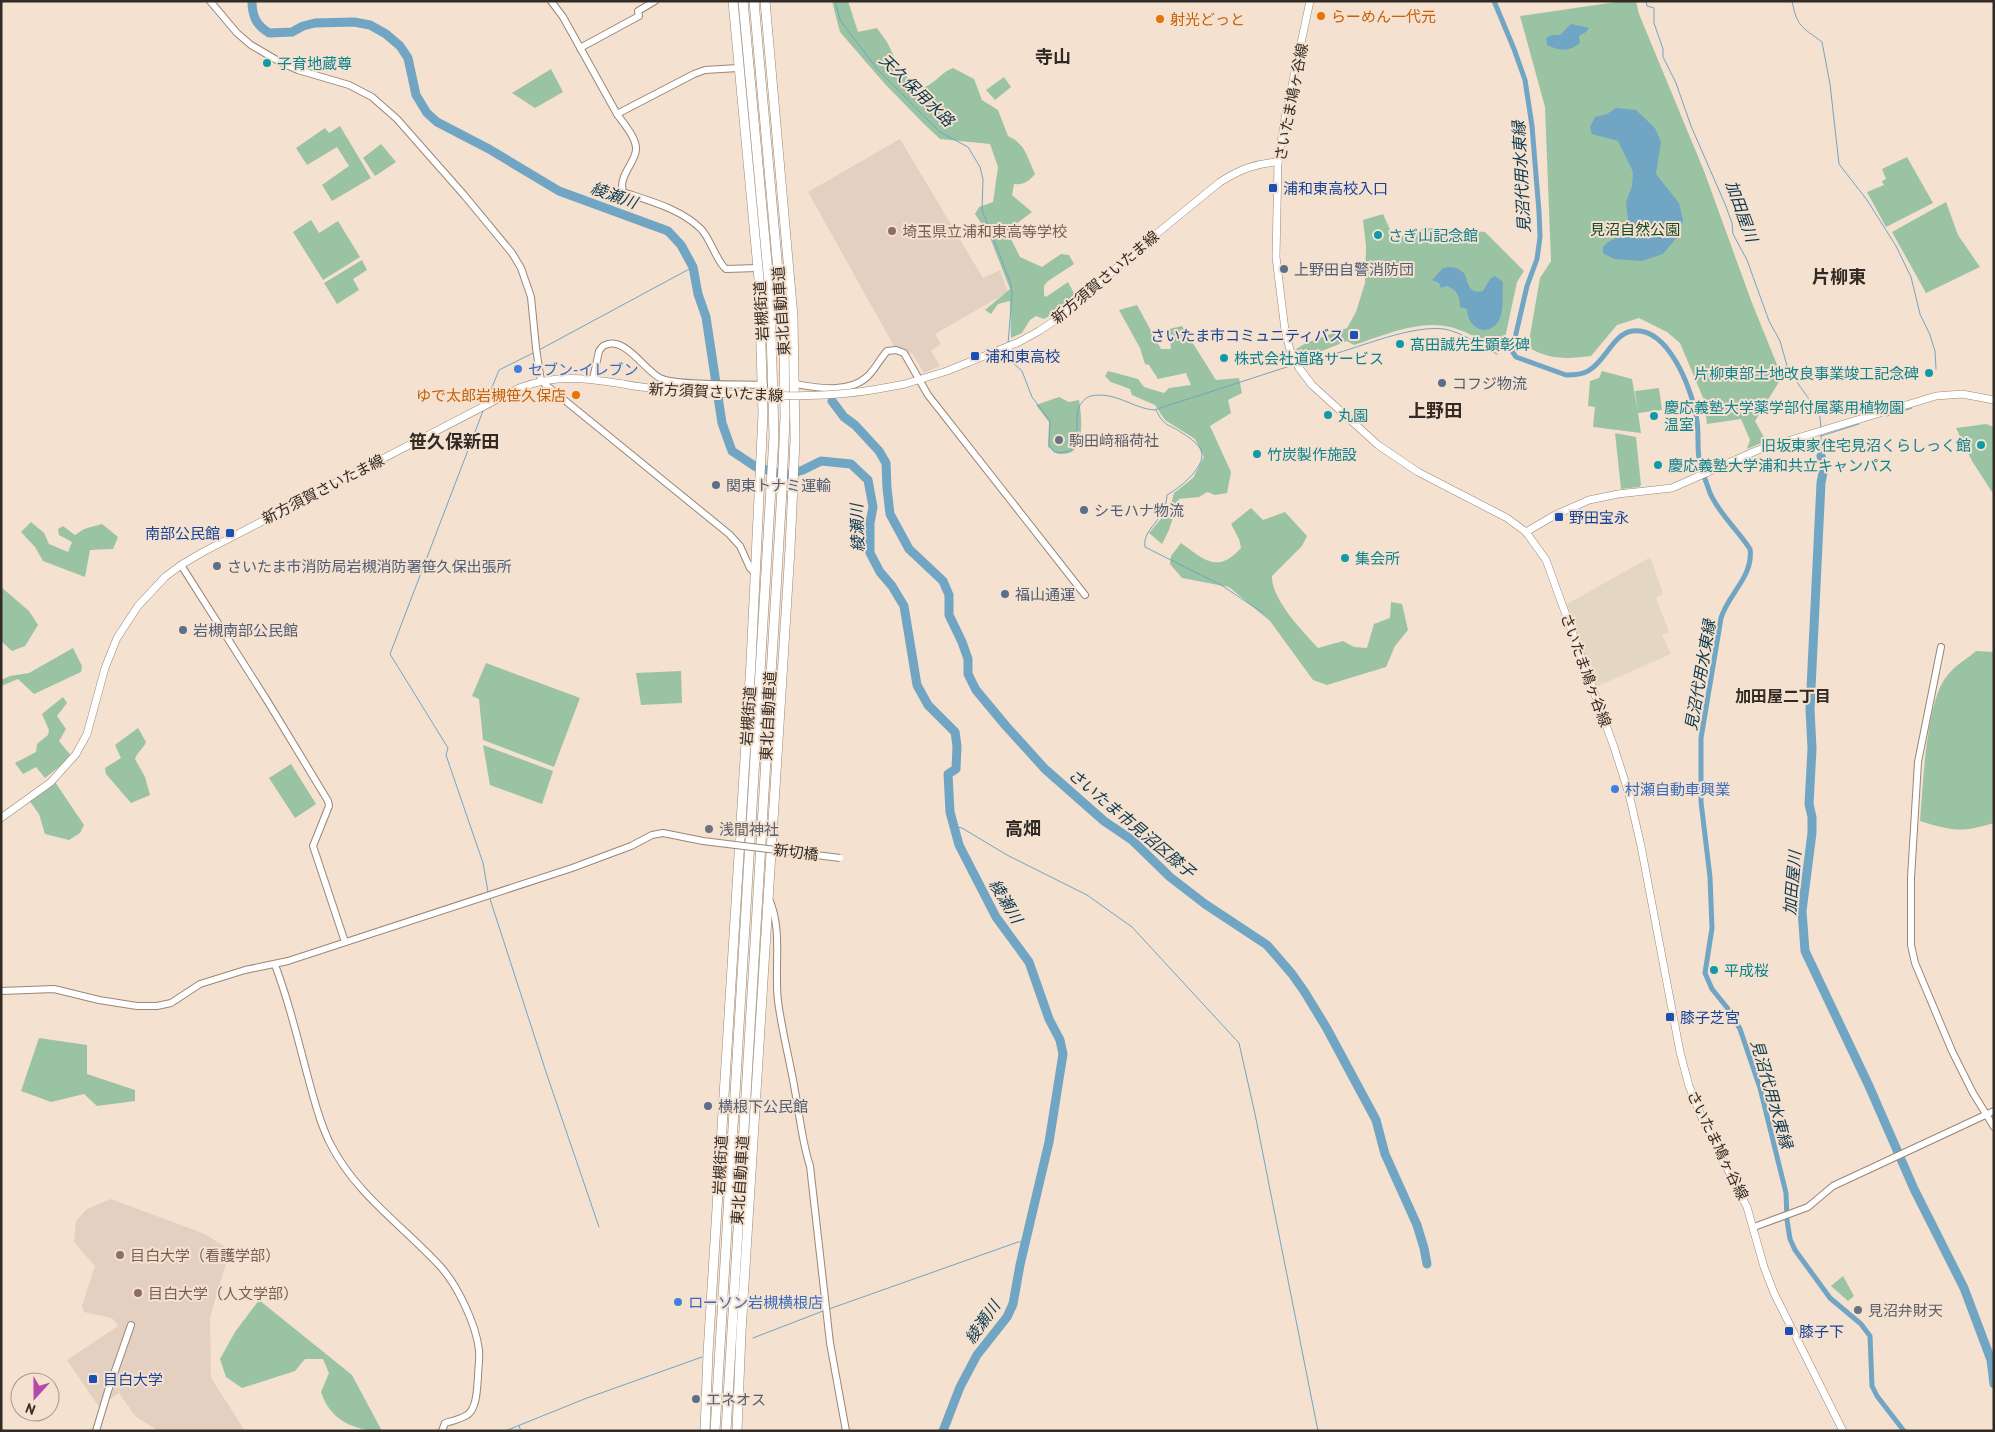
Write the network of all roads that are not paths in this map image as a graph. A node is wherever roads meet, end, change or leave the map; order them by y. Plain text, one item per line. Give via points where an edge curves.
1 (210, 1) edge
2 (551, 1) edge
3 (655, 1) edge
4 (733, 1) edge
5 (743, 1) edge
6 (754, 1) edge
7 (765, 1) edge
8 (1310, 1) edge
9 (580, 48) junction
10 (738, 68) junction
11 (617, 114) junction
12 (1278, 162) junction
13 (758, 268) junction
14 (593, 379) junction
15 (918, 380) junction
16 (541, 381) junction
17 (795, 384) junction
18 (764, 385) junction
19 (1994, 400) edge
20 (1526, 532) junction
21 (181, 564) junction
22 (756, 574) junction
23 (1085, 595) dead end
24 (1941, 647) dead end
25 (1, 818) edge
26 (840, 858) dead end
27 (768, 896) junction
28 (345, 942) junction
29 (275, 965) junction
30 (1, 991) edge
31 (1994, 1111) edge
32 (1986, 1115) junction
33 (1994, 1127) edge
34 (1754, 1227) junction
35 (132, 1325) dead end
36 (96, 1431) edge
37 (442, 1431) edge
38 (705, 1431) edge
39 (715, 1431) edge
40 (726, 1431) edge
41 (737, 1431) edge
42 (846, 1431) edge
43 (1843, 1431) edge

1 - 16 street via 251,45 298,70 349,85 372,97 397,118 512,253 521,268 530,297
2 - 9 street
3 - 9 street via 638,11 639,16
4 - 10 highway, 岩槻街道
5 - 39 highway, 東北自動車道 via 770,295 774,436
6 - 40 highway, 東北自動車道 via 780,281 785,372 784,442
7 - 17 highway, 岩槻街道 via 793,317
8 - 12 main road, さいたま鳩ヶ谷線
9 - 11 street
10 - 11 street via 694,74
10 - 13 highway, 岩槻街道
11 - 13 street via 636,150 621,185 623,192 676,212 702,230 726,269
12 - 15 main road, 新方須賀さいたま線 via 1255,165 1220,182 1040,332
12 - 20 main road, さいたま鳩ヶ谷線 via 1277,268 1288,340 1302,374 1392,455 1502,515
13 - 18 highway, 岩槻街道
14 - 15 main road, 新方須賀さいたま線, bridge via 680,392 805,396 836,395
14 - 16 main road, 新方須賀さいたま線
14 - 18 street via 600,351 606,344 613,343 667,381
15 - 17 street via 904,353 893,350 887,351 862,380 850,386 826,389
15 - 23 street
16 - 21 main road, 新方須賀さいたま線 via 489,403
16 - 22 street via 729,534
17 - 27 highway, 岩槻街道 via 793,493
18 - 22 highway, 岩槻街道
19 - 20 main road via 1962,394 1936,396 1758,450 1672,488 1589,500 1555,514
20 - 34 main road, さいたま鳩ヶ谷線 via 1553,575 1624,779 1637,828 1689,1086 1704,1123 1743,1196
21 - 25 main road, 新方須賀さいたま線 via 144,598 117,638 105,668 87,734 76,754 55,778
21 - 28 street via 328,801 313,846
22 - 38 highway, 岩槻街道
24 - 32 street via 1918,762 1911,878 1911,945 1915,963 1964,1078
26 - 28 street, 新切橋, bridge via 652,835 572,868
27 - 41 highway, 岩槻街道
27 - 42 street via 773,908 776,938 778,1000 803,1144 810,1166 830,1343
28 - 29 street
29 - 30 street via 245,970 200,984 171,1003 157,1006 99,1000 54,989
29 - 37 street via 319,1118 335,1153 359,1186 440,1266 465,1306 479,1350 476,1397 468,1415 445,1423
31 - 32 street
32 - 33 street
32 - 34 street via 1828,1189 1815,1203
34 - 43 main road, さいたま鳩ヶ谷線 via 1774,1293
35 - 36 street

